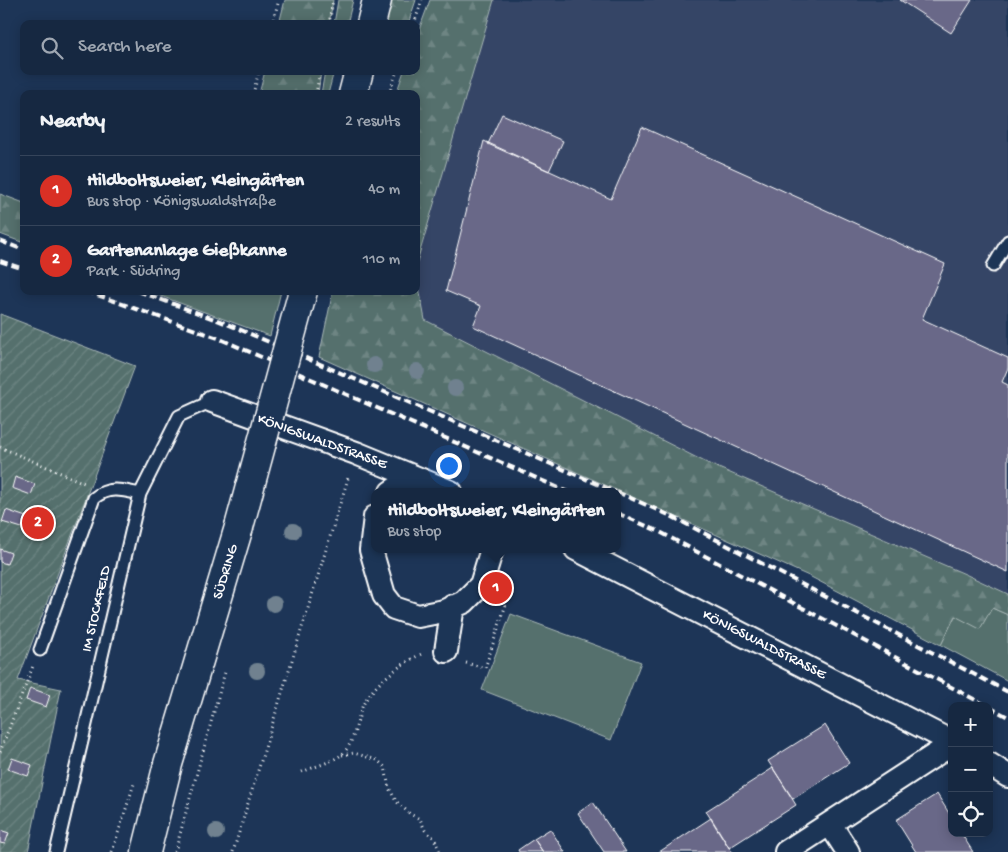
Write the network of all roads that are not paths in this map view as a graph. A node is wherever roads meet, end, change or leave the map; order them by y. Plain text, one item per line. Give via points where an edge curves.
1 (377, 0) edge
2 (372, 20) edge
3 (358, 75) edge
4 (355, 90) edge
5 (1008, 241) edge
6 (993, 266) dead end
7 (302, 295) edge
8 (212, 401) joint
9 (396, 488) edge
10 (441, 488) edge
11 (140, 494) junction
12 (372, 553) edge
13 (491, 553) edge
14 (584, 553) edge
15 (454, 606) junction
16 (40, 650) road end
17 (446, 651) road end
18 (948, 741) edge
19 (948, 746) edge
20 (993, 767) edge
21 (1008, 776) edge
22 (830, 824) junction
23 (56, 852) edge
24 (146, 852) edge
25 (786, 852) edge
26 (848, 852) edge

1 - 2 street
3 - 4 street
5 - 6 lane
7 - 24 street, SÜDRING, bridge via 239,527 168,764
8 - 10 street, KÖNIGSWALDSTRASSE via 356,453
8 - 11 lane, IM STOCKFELD via 179,416
9 - 10 street, KÖNIGSWALDSTRASSE via 413,481
11 - 16 lane via 118,489 102,491 94,498
11 - 23 lane, IM STOCKFELD
12 - 15 street via 384,595 394,608 418,616
13 - 15 street via 481,585 464,602
14 - 18 street, KÖNIGSWALDSTRASSE
15 - 17 street
19 - 22 street
20 - 21 street
22 - 25 street
22 - 26 street

